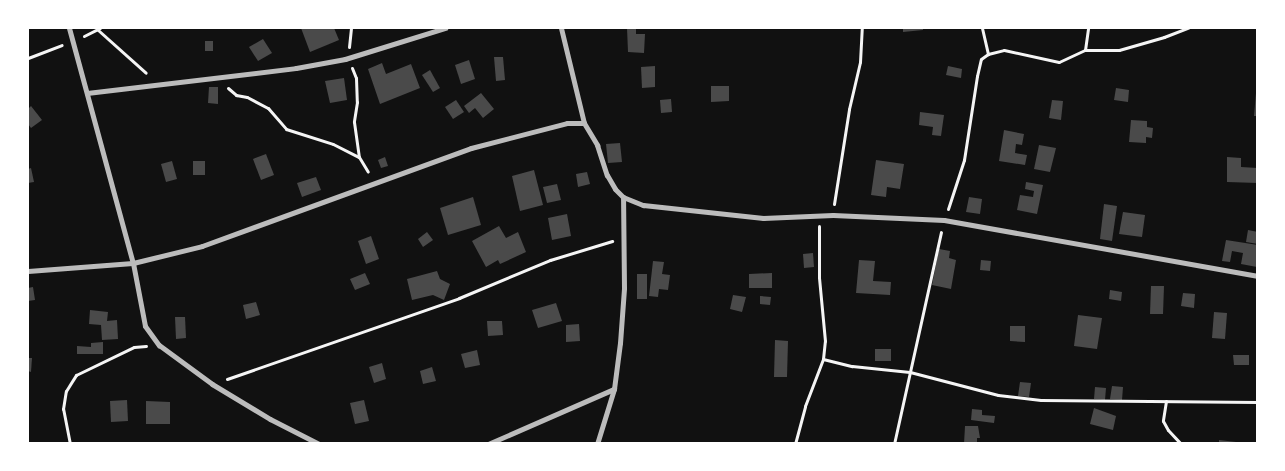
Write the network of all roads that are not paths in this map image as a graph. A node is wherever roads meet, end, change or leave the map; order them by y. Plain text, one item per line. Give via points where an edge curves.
1 (69, 28) edge
2 (445, 28) edge
3 (561, 28) edge
4 (87, 93) junction
5 (584, 124) junction
6 (623, 197) junction
7 (133, 263) junction
8 (28, 271) edge
9 (1258, 276) edge
10 (614, 389) junction
11 (319, 444) edge
12 (488, 444) edge
13 (598, 444) edge

1 - 4 street
2 - 4 street via 345,59 296,68
3 - 5 street
4 - 7 street
5 - 6 street via 607,175
5 - 7 street via 567,123 472,148 202,246
6 - 9 street via 643,205 763,218 833,215 944,220
6 - 10 street via 624,288
7 - 8 street
7 - 11 street via 142,317 159,345 212,384
10 - 12 street
10 - 13 street

